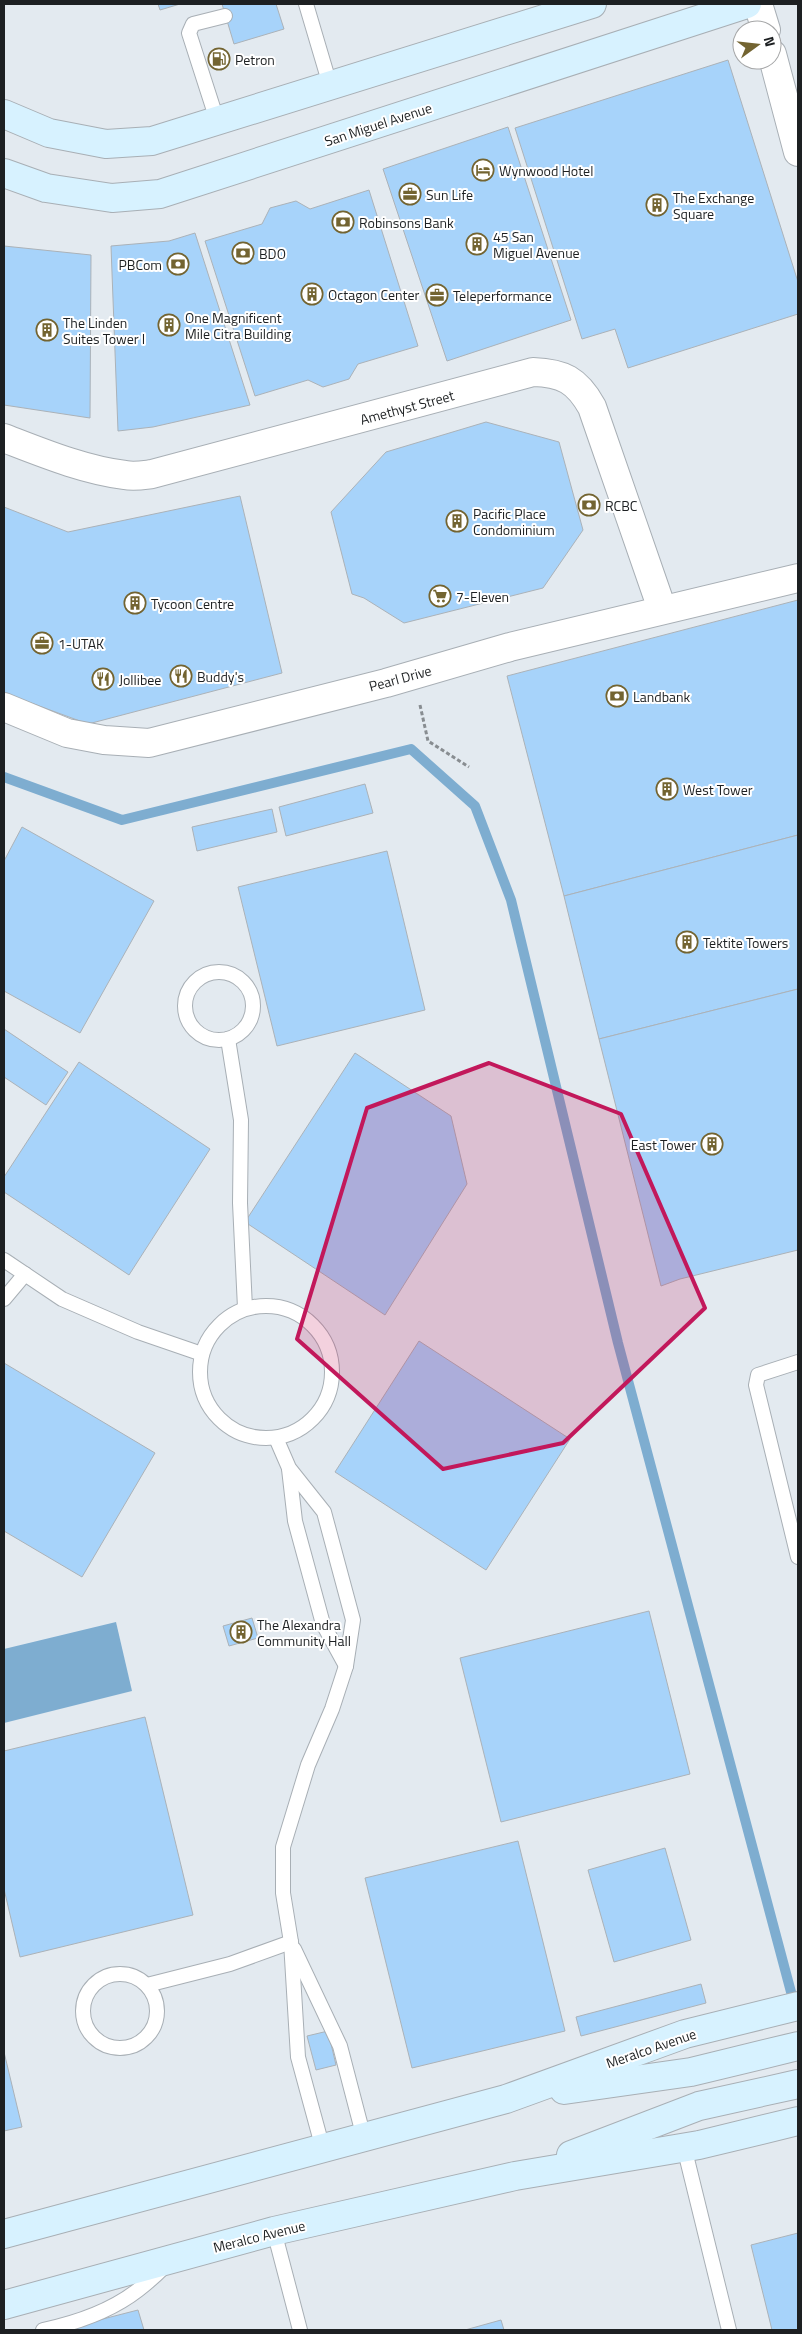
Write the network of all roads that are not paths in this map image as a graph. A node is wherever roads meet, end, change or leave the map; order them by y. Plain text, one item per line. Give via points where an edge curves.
1 (306, 4) edge
2 (592, 4) edge
3 (747, 4) edge
4 (758, 4) edge
5 (225, 16) dead end
6 (763, 20) edge
7 (776, 70) edge
8 (330, 85) junction
9 (4, 114) edge
10 (217, 120) junction
11 (798, 152) edge
12 (4, 173) edge
13 (4, 438) edge
14 (798, 578) edge
15 (662, 609) junction
16 (4, 707) edge
17 (228, 1039) junction
18 (4, 1260) edge
19 (25, 1274) junction
20 (4, 1299) edge
21 (246, 1308) junction
22 (202, 1354) junction
23 (798, 1362) edge
24 (276, 1438) junction
25 (289, 1468) junction
26 (798, 1557) edge
27 (346, 1666) junction
28 (291, 1942) junction
29 (147, 1985) junction
30 (798, 2006) edge
31 (798, 2046) edge
32 (798, 2084) edge
33 (506, 2099) junction
34 (798, 2122) edge
35 (364, 2138) junction
36 (684, 2147) junction
37 (323, 2149) junction
38 (516, 2176) junction
39 (274, 2231) junction
40 (4, 2234) edge
41 (172, 2259) junction
42 (4, 2305) edge
43 (42, 2330) edge
44 (300, 2330) edge
45 (729, 2330) edge

1 - 8 lane
2 - 8 main road
3 - 12 main road, San Miguel Avenue via 160,194 112,198 46,188
4 - 6 street
5 - 10 lane via 193,24 189,33
7 - 11 street
8 - 10 main road
9 - 10 main road via 49,132 106,144 152,141
13 - 15 street, Amethyst Street via 102,470 127,476 152,474 533,372 550,372 569,378 585,393 592,407
14 - 15 street, Pearl Drive
15 - 16 street, Pearl Drive via 149,743 67,734
17 - 17 lane via 249,1023 254,1009 252,995 245,982 233,974 206,973 188,990 186,1014 191,1026 201,1036 214,1040
17 - 21 lane via 241,1120 240,1203
18 - 19 lane
19 - 20 lane
19 - 22 lane via 62,1299 138,1332
21 - 22 lane via 226,1318 211,1334
21 - 24 lane via 267,1305 288,1309 308,1320 322,1336 331,1357 332,1379 326,1400 314,1418 296,1431
22 - 24 lane via 200,1376 204,1397 216,1416 233,1430 254,1437
23 - 26 lane via 758,1375 756,1385
24 - 25 lane
25 - 27 lane via 295,1521 323,1624
25 - 27 lane via 324,1512 353,1620
27 - 28 lane via 308,1764 283,1848 283,1893
28 - 29 lane via 230,1964
28 - 35 lane via 340,2046
28 - 37 lane via 298,2057
29 - 29 lane via 126,1974 103,1977 94,1984 82,2009 84,2023 92,2035 103,2044 117,2048 131,2047 143,2040 151,2031 157,2013 154,1995
30 - 33 main road, Meralco Avenue via 685,2034
31 - 33 main road, Meralco Avenue via 691,2072
32 - 38 main road, Meralco Avenue via 699,2106
33 - 35 main road, Meralco Avenue
34 - 36 main road, Meralco Avenue
35 - 37 main road, Meralco Avenue
36 - 38 main road, Meralco Avenue
36 - 45 lane
37 - 40 main road, Meralco Avenue
38 - 39 main road, Meralco Avenue
39 - 41 main road, Meralco Avenue
39 - 44 lane
41 - 42 main road, Meralco Avenue
41 - 43 lane via 138,2290 115,2304 66,2325

